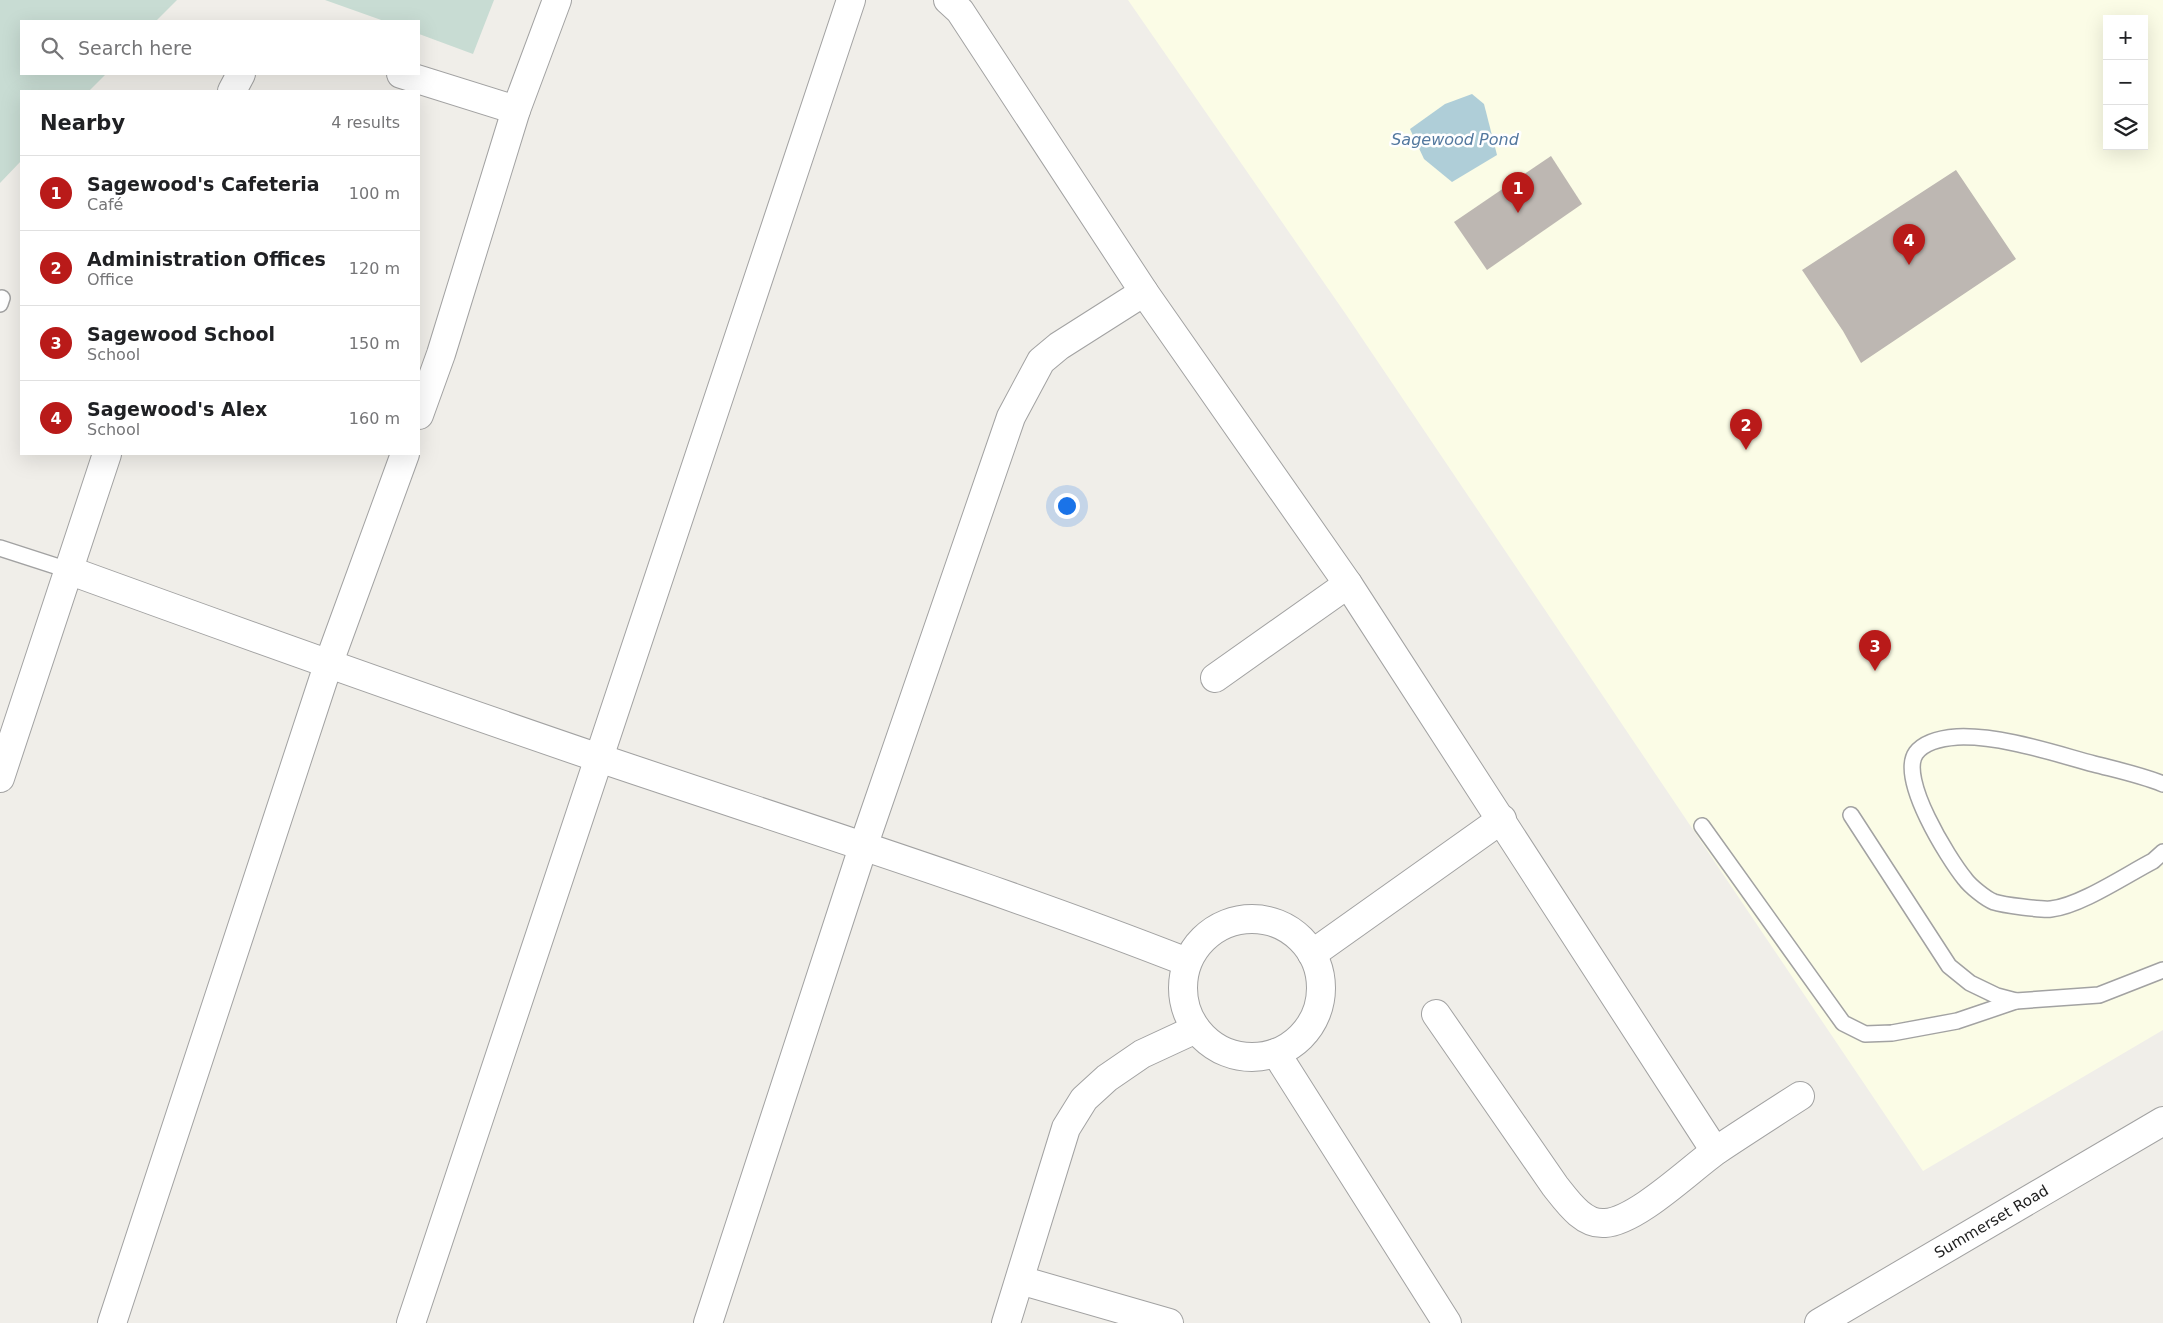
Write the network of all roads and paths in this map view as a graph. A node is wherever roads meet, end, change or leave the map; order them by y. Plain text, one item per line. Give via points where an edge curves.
1 (557, 0) edge
2 (851, 0) edge
3 (948, 0) edge
4 (240, 75) edge
5 (404, 75) edge
6 (233, 90) edge
7 (516, 110) junction
8 (1144, 292) junction
9 (420, 412) edge
10 (107, 455) edge
11 (404, 455) edge
12 (0, 548) edge
13 (68, 570) junction
14 (1348, 584) junction
15 (328, 664) junction
16 (1215, 678) dead end
17 (598, 757) junction
18 (0, 778) edge
19 (2163, 784) edge
20 (1850, 815) dead end
21 (1502, 819) junction
22 (1702, 826) dead end
23 (864, 844) junction
24 (2163, 852) edge
25 (1312, 954) junction
26 (1187, 962) junction
27 (2163, 970) edge
28 (2016, 1001) junction
29 (1436, 1014) dead end
30 (1196, 1029) junction
31 (1276, 1053) junction
32 (1800, 1096) dead end
33 (2163, 1121) edge
34 (1715, 1151) junction
35 (1020, 1280) junction
36 (112, 1323) edge
37 (411, 1323) edge
38 (708, 1323) edge
39 (1006, 1323) edge
40 (1169, 1323) edge
41 (1447, 1323) edge
42 (1819, 1323) edge

1 - 7 street
2 - 17 street
3 - 8 street via 960,11
4 - 6 street
5 - 7 street
7 - 9 street
8 - 14 street
8 - 23 street via 1041,361 1011,417
10 - 13 street
11 - 15 street
12 - 13 lane
13 - 15 street
13 - 18 street
14 - 16 street
14 - 21 street
15 - 17 street
15 - 36 street
17 - 23 street
17 - 37 street
19 - 24 lane via 2022,744 1958,737 1937,739 1921,748 1912,763 1912,776 1925,813 1948,854 1966,881 1994,902 2050,909 2074,903 2153,861
20 - 28 lane via 1949,966 1970,983 1996,996
21 - 25 street
21 - 34 street
22 - 28 lane via 1843,1023 1865,1034 1892,1033 1957,1021
23 - 26 street
23 - 38 street
25 - 26 street via 1298,936 1257,918 1236,920 1215,929 1198,944
25 - 31 street via 1319,972 1316,1012 1307,1030
26 - 30 street via 1182,985 1186,1008
27 - 28 lane via 2099,995
29 - 34 street via 1555,1186 1588,1220 1605,1223 1623,1218
30 - 31 street via 1212,1044 1232,1054 1254,1057
30 - 35 street via 1142,1054 1084,1099 1066,1128
31 - 41 street
32 - 34 street
33 - 42 street, Summerset Road
35 - 39 street
35 - 40 street

